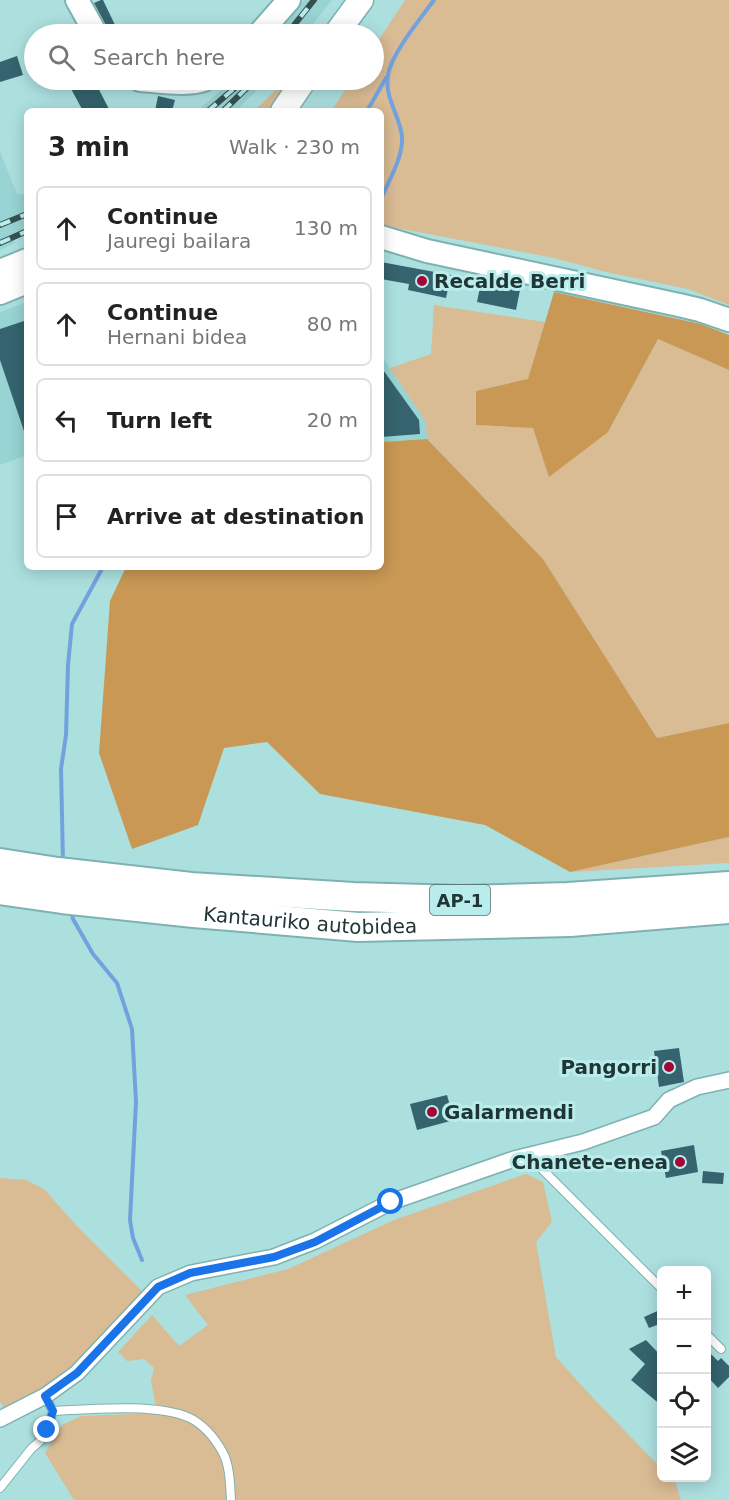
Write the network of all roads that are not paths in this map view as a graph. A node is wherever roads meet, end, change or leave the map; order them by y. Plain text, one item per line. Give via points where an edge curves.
1 (77, 0) edge
2 (289, 0) edge
3 (361, 0) edge
4 (374, 0) edge
5 (90, 24) edge
6 (268, 24) edge
7 (343, 24) edge
8 (357, 24) edge
9 (297, 90) edge
10 (312, 90) edge
11 (285, 108) edge
12 (299, 108) edge
13 (384, 238) edge
14 (384, 247) edge
15 (427, 251) junction
16 (24, 263) edge
17 (0, 273) edge
18 (24, 283) edge
19 (0, 293) edge
20 (729, 320) edge
21 (0, 863) edge
22 (729, 886) edge
23 (0, 890) edge
24 (193, 900) junction
25 (729, 909) edge
26 (729, 1080) edge
27 (528, 1155) junction
28 (657, 1284) edge
29 (711, 1339) edge
30 (721, 1349) dead end
31 (45, 1396) junction
32 (53, 1411) junction
33 (0, 1419) edge
34 (0, 1488) edge
35 (231, 1500) edge

1 - 5 main road
2 - 6 main road
3 - 7 main road
4 - 8 main road
9 - 11 main road
10 - 12 main road
13 - 15 main road
14 - 15 main road
15 - 20 main road via 679,305
16 - 17 main road
18 - 19 main road
21 - 24 highway, Kantauriko autobidea / AP-1
22 - 24 highway, Kantauriko autobidea / AP-1 via 462,900
23 - 24 highway, Kantauriko autobidea / AP-1 via 62,899
24 - 25 highway, Kantauriko autobidea / AP-1 via 358,927 570,922
26 - 27 street via 697,1087 669,1100 654,1117 583,1142
27 - 28 lane
27 - 31 street via 391,1202 315,1242 274,1257 190,1273 158,1287 77,1373
29 - 30 lane
31 - 32 lane
31 - 33 street
32 - 34 lane via 40,1441
32 - 35 lane via 133,1408 190,1418 208,1431 223,1452

